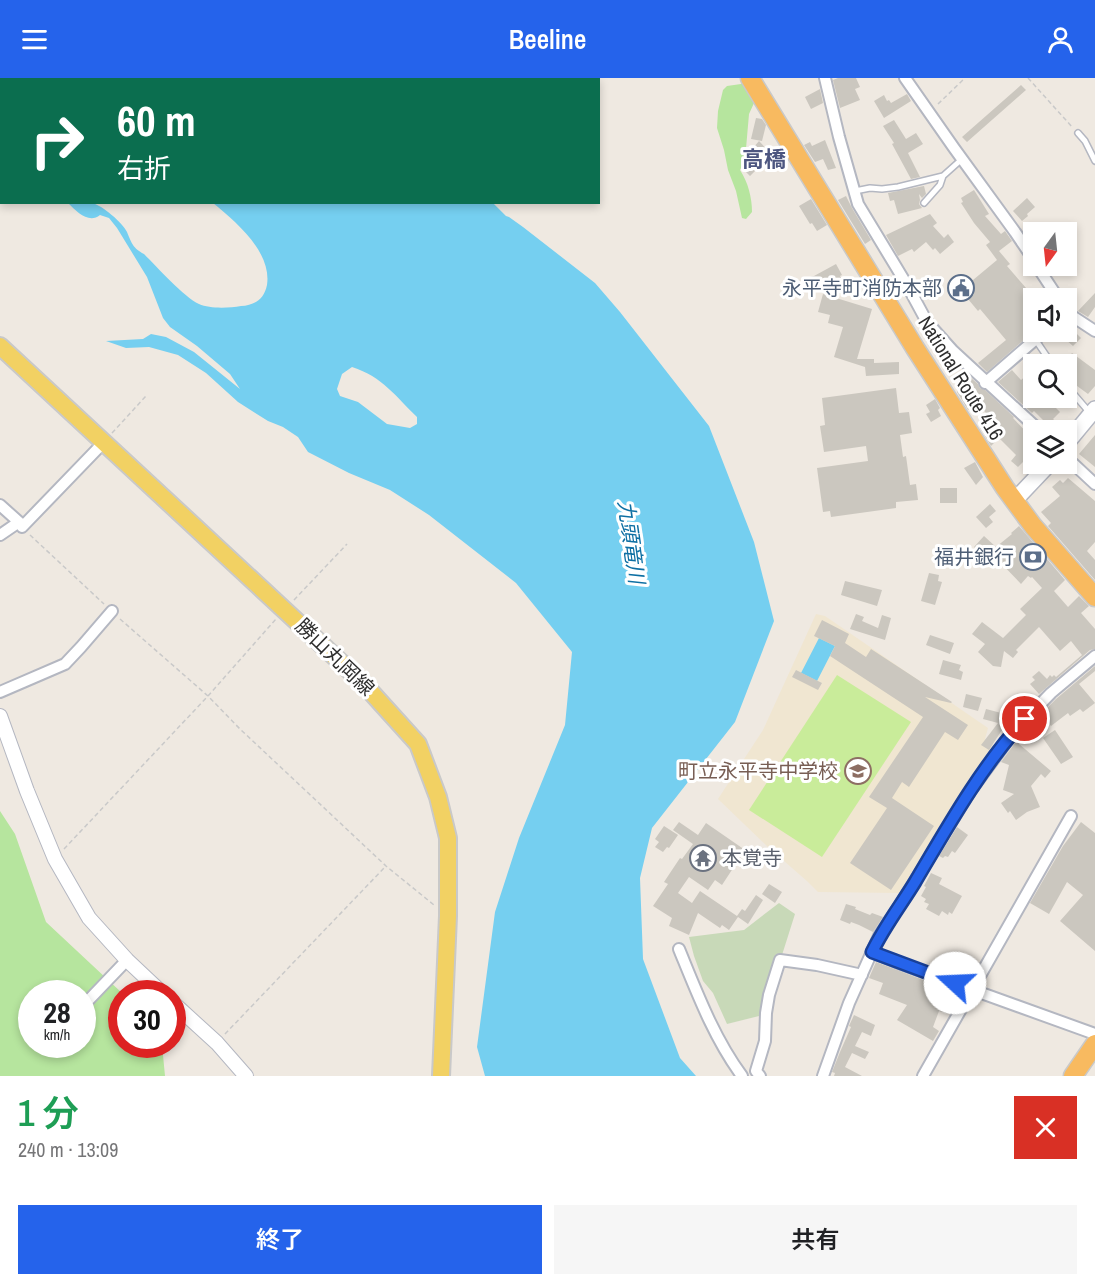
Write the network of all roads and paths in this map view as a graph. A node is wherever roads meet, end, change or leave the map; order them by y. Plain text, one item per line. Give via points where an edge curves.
1 (750, 78) edge
2 (825, 78) edge
3 (905, 78) edge
4 (965, 78) edge
5 (1028, 78) edge
6 (929, 112) junction
7 (1078, 133) joint
8 (962, 159) junction
9 (1095, 161) edge
10 (943, 176) junction
11 (854, 191) junction
12 (924, 203) dead end
13 (1023, 244) edge
14 (1077, 319) edge
15 (1095, 331) edge
16 (1032, 342) edge
17 (0, 346) edge
18 (986, 382) junction
19 (146, 396) dead end
20 (1077, 396) edge
21 (1093, 412) edge
22 (1028, 420) edge
23 (1077, 431) edge
24 (105, 441) junction
25 (1077, 467) edge
26 (1040, 474) edge
27 (1095, 484) edge
28 (1014, 501) junction
29 (0, 505) edge
30 (20, 525) junction
31 (0, 535) edge
32 (347, 544) dead end
33 (1095, 597) edge
34 (285, 610) junction
35 (112, 611) junction
36 (1095, 656) edge
37 (0, 692) edge
38 (208, 696) junction
39 (0, 716) edge
40 (1071, 816) dead end
41 (55, 859) junction
42 (386, 866) junction
43 (448, 916) junction
44 (679, 949) dead end
45 (872, 952) junction
46 (127, 960) junction
47 (862, 975) junction
48 (148, 980) edge
49 (973, 990) junction
50 (96, 992) edge
51 (186, 1015) edge
52 (1095, 1034) edge
53 (217, 1043) junction
54 (1095, 1044) edge
55 (246, 1076) edge
56 (441, 1076) edge
57 (742, 1076) edge
58 (760, 1076) edge
59 (823, 1076) edge
60 (923, 1076) edge
61 (1073, 1076) edge

1 - 28 highway, National Route 416
2 - 11 street
3 - 6 street
4 - 6 path
5 - 7 path
6 - 8 street
7 - 9 lane
8 - 10 lane
8 - 13 street
10 - 11 lane via 897,187
10 - 12 lane
11 - 18 street via 927,322
14 - 15 street
16 - 18 street
17 - 24 main road, 勝山丸岡線
18 - 22 street
19 - 24 path
20 - 21 lane
21 - 23 main road
24 - 30 street
24 - 34 main road, 勝山丸岡線
25 - 27 street
26 - 28 main road
28 - 33 highway, National Route 416
29 - 30 street
30 - 31 street
30 - 35 path
32 - 34 path
34 - 38 path
34 - 43 main road, 勝山丸岡線 via 362,682 418,744 448,838
35 - 37 street via 65,664
35 - 38 path
36 - 45 street via 1034,709 1001,748
38 - 41 path
38 - 42 path
39 - 41 street
40 - 49 street
41 - 46 street via 89,918
42 - 43 path
42 - 53 path
43 - 56 main road, 勝山丸岡線
44 - 57 street via 719,1041
45 - 47 street
45 - 49 street
46 - 48 street
46 - 50 street
47 - 58 street via 780,960 769,995 765,1041 756,1071
47 - 59 street
49 - 52 street
49 - 60 street
51 - 53 street
53 - 55 street
54 - 61 highway

